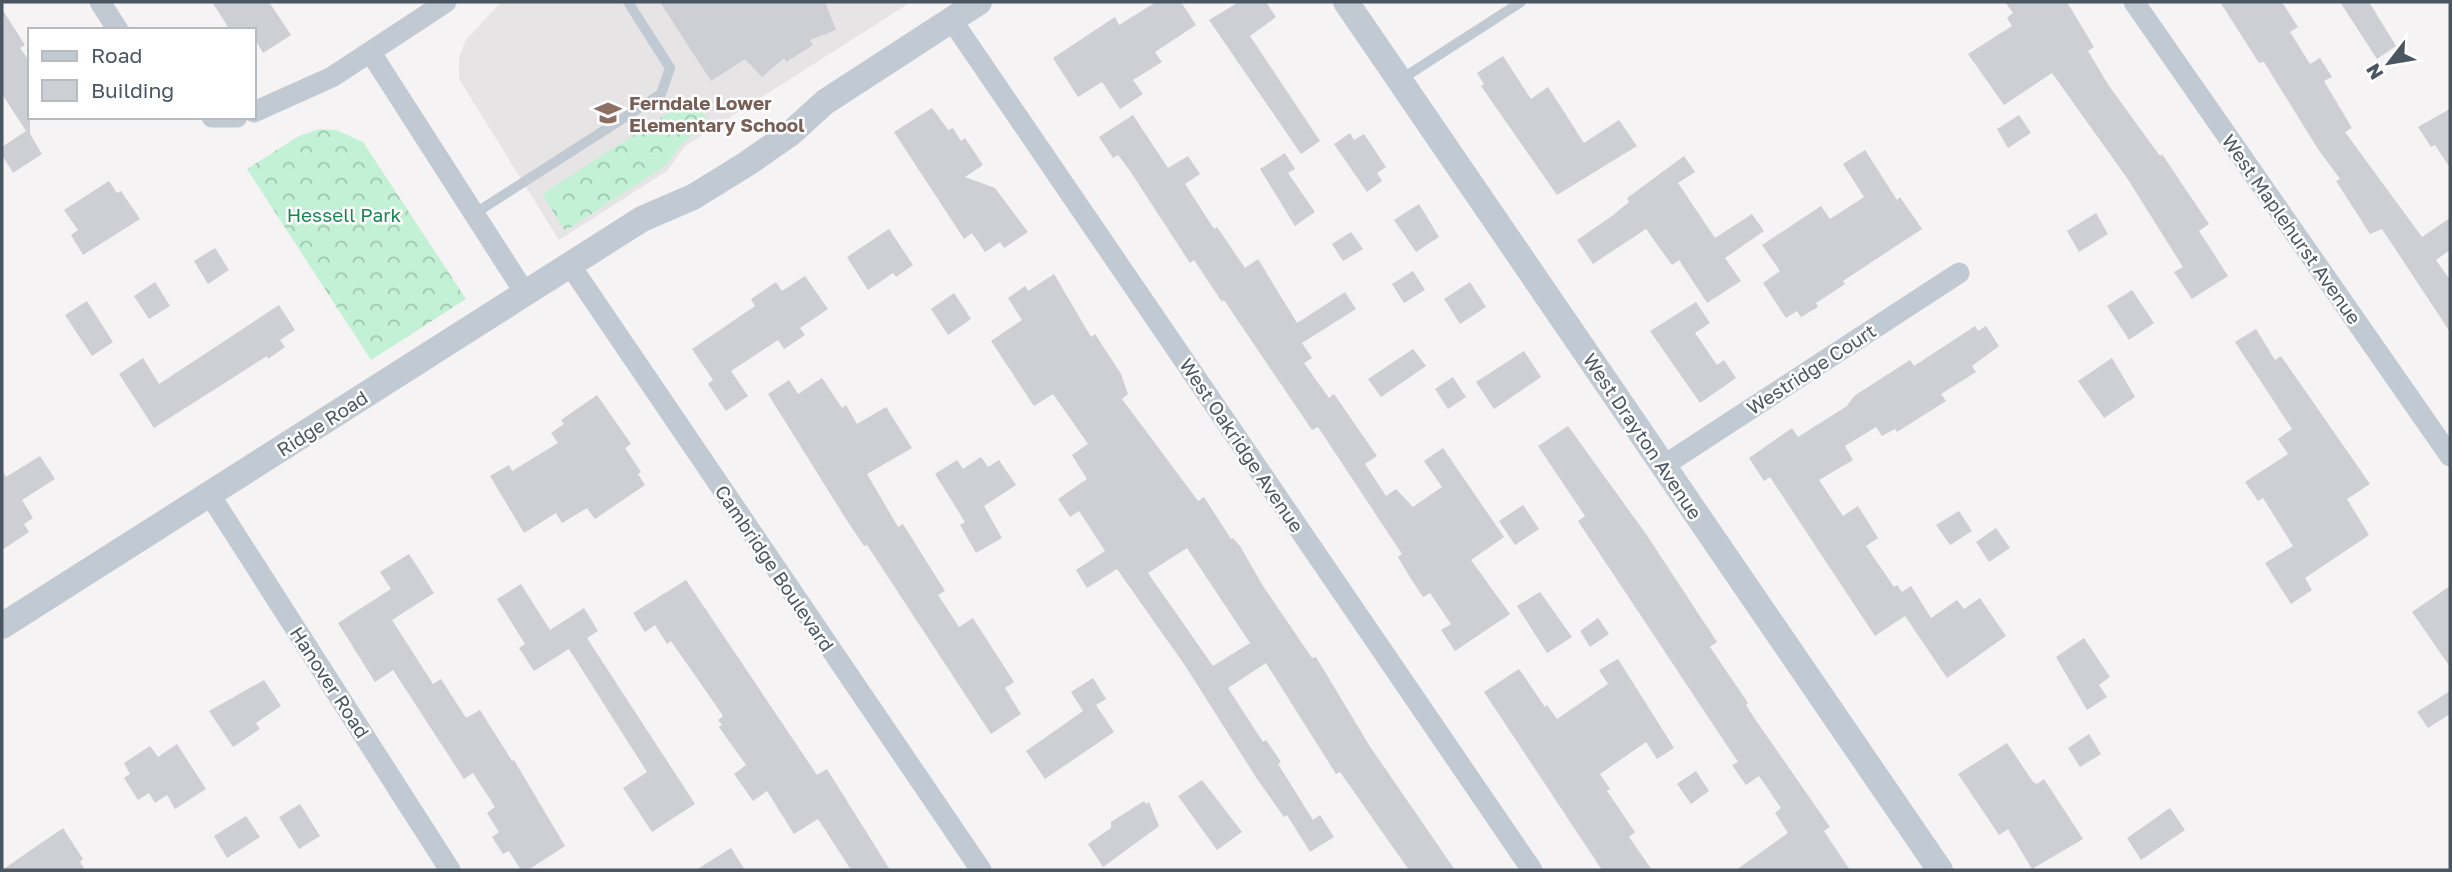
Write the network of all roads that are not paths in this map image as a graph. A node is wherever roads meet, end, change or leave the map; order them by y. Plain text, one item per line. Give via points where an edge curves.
1 (100, 2) edge
2 (446, 2) edge
3 (628, 2) edge
4 (979, 2) edge
5 (1346, 2) edge
6 (1521, 2) edge
7 (2134, 2) edge
8 (951, 19) junction
9 (117, 28) edge
10 (371, 53) junction
11 (1400, 81) junction
12 (256, 111) edge
13 (474, 214) junction
14 (570, 265) junction
15 (1959, 273) dead end
16 (525, 293) junction
17 (2450, 456) edge
18 (1663, 466) junction
19 (210, 495) junction
20 (2, 626) edge
21 (450, 870) edge
22 (981, 870) edge
23 (1532, 870) edge
24 (1940, 870) edge

1 - 9 street
2 - 10 street
3 - 13 lane via 670,68 661,94
4 - 8 street, Ridge Road
5 - 11 street, West Drayton Avenue
6 - 11 lane
7 - 17 street, West Maplehurst Avenue
8 - 14 street, Ridge Road via 825,102 748,163 693,197 642,219
8 - 23 street, West Oakridge Avenue
10 - 12 street
10 - 13 street
11 - 18 street, West Drayton Avenue
13 - 16 street
14 - 16 street, Ridge Road
14 - 22 street, Cambridge Boulevard
15 - 18 street, Westridge Court
16 - 19 street, Ridge Road
18 - 24 street, West Drayton Avenue
19 - 20 street, Ridge Road
19 - 21 street, Hanover Road

